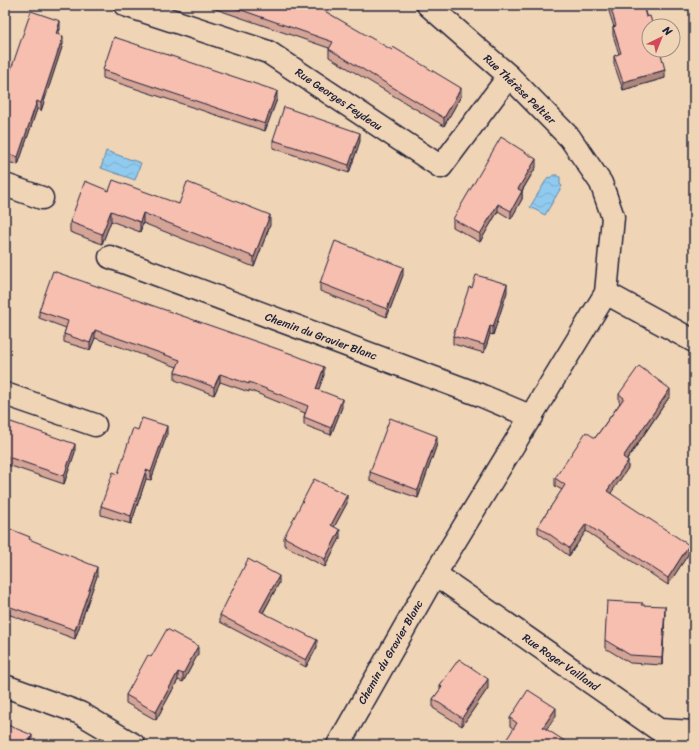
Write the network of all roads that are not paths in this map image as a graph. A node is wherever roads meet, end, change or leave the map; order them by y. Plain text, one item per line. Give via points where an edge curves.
1 (125, 5) edge
2 (428, 5) edge
3 (509, 76) junction
4 (601, 183) joint
5 (5, 185) edge
6 (42, 198) dead end
7 (110, 257) dead end
8 (606, 293) junction
9 (694, 341) edge
10 (5, 394) edge
11 (532, 417) junction
12 (95, 425) dead end
13 (435, 574) junction
14 (5, 686) edge
15 (694, 732) edge
16 (134, 745) edge
17 (338, 745) edge

1 - 3 street, Rue Georges Feydeau via 268,52 441,167
2 - 3 street, Rue Thérèse Peltier
3 - 4 street, Rue Thérèse Peltier via 570,138
4 - 8 street, Chemin du Gravier Blanc via 613,217
5 - 6 street
7 - 11 street, Chemin du Gravier Blanc via 480,395
8 - 9 street
8 - 11 street, Chemin du Gravier Blanc
10 - 12 street
11 - 13 street, Chemin du Gravier Blanc
13 - 15 street, Rue Roger Vailland via 659,730
13 - 17 street, Chemin du Gravier Blanc
14 - 16 street via 80,713

